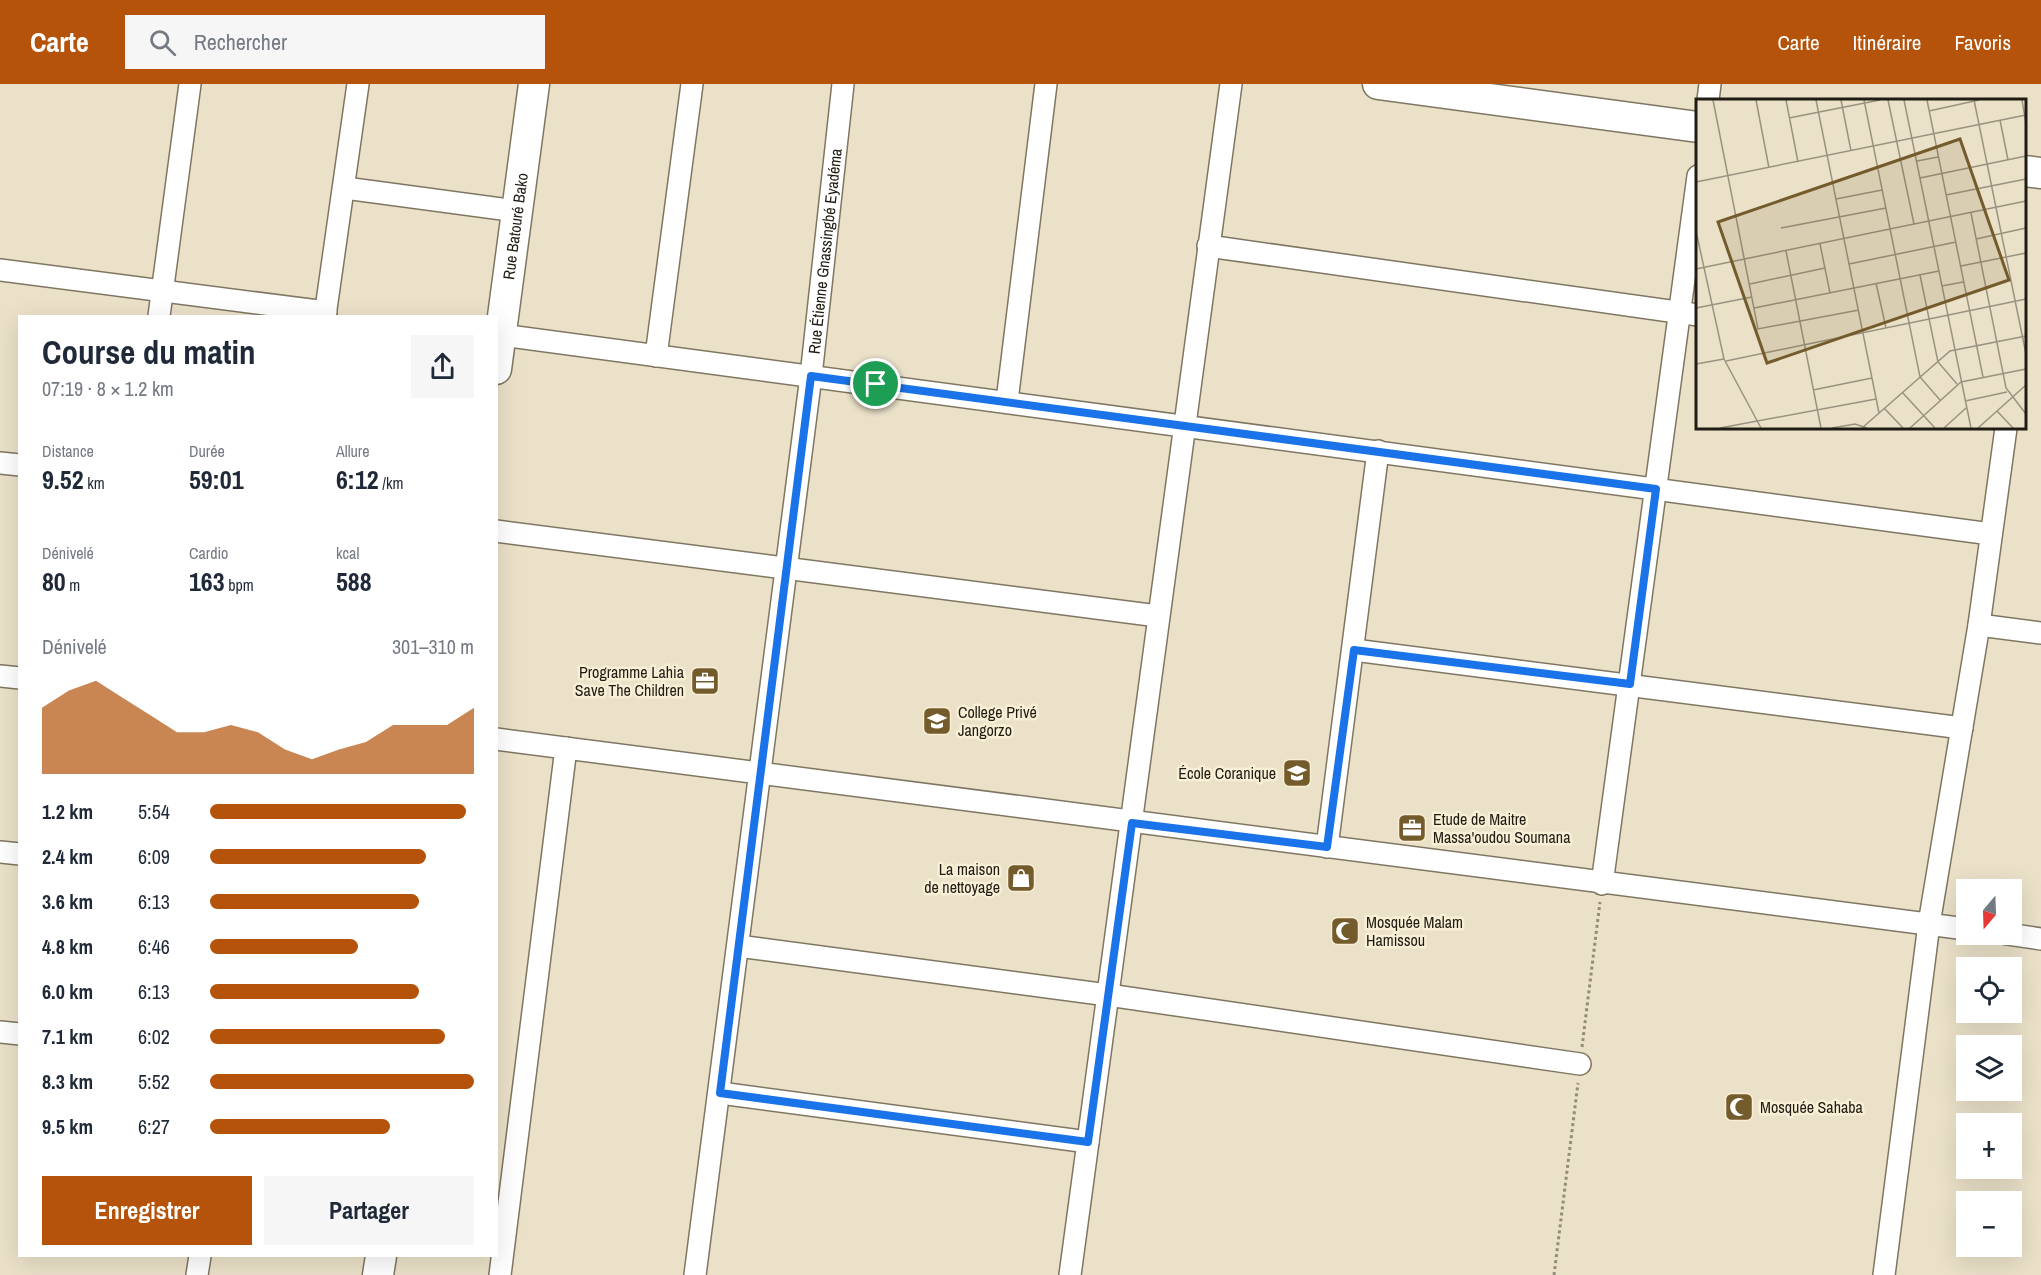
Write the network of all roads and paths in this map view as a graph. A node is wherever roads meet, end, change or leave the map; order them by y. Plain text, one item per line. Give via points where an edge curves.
1 (190, 84) edge
2 (358, 84) edge
3 (534, 84) edge
4 (692, 84) edge
5 (843, 84) edge
6 (1046, 84) edge
7 (1232, 84) edge
8 (1378, 84) edge
9 (1710, 84) edge
10 (1708, 99) edge
11 (1696, 127) edge
12 (2026, 171) edge
13 (2041, 173) edge
14 (345, 188) junction
15 (1696, 206) edge
16 (517, 211) junction
17 (1208, 246) junction
18 (0, 270) edge
19 (162, 291) junction
20 (1689, 313) edge
21 (326, 314) edge
22 (159, 315) edge
23 (501, 335) junction
24 (498, 355) edge
25 (656, 356) junction
26 (811, 376) junction
27 (1006, 401) junction
28 (1184, 425) junction
29 (2006, 429) edge
30 (1378, 451) junction
31 (0, 463) edge
32 (18, 465) edge
33 (1656, 489) junction
34 (498, 531) edge
35 (1991, 534) junction
36 (786, 569) junction
37 (1158, 616) junction
38 (1979, 625) junction
39 (2041, 633) edge
40 (1354, 650) junction
41 (0, 676) edge
42 (18, 678) edge
43 (1630, 684) junction
44 (1962, 728) junction
45 (498, 739) edge
46 (566, 748) junction
47 (759, 771) junction
48 (1132, 823) junction
49 (1327, 847) junction
50 (0, 852) edge
51 (18, 854) edge
52 (1602, 884) junction
53 (1929, 924) junction
54 (1956, 928) edge
55 (2022, 936) edge
56 (2041, 939) edge
57 (738, 946) junction
58 (1108, 995) junction
59 (0, 1032) edge
60 (18, 1034) edge
61 (1580, 1064) dead end
62 (720, 1093) junction
63 (1088, 1142) junction
64 (200, 1257) edge
65 (381, 1257) edge
66 (197, 1275) edge
67 (378, 1275) edge
68 (500, 1275) edge
69 (695, 1275) edge
70 (1070, 1275) edge
71 (1884, 1275) edge

1 - 19 street
2 - 14 street
3 - 16 street, Rue Batouré Bako
4 - 25 street
5 - 26 street, Rue Étienne Gnassingbé Eyadéma
6 - 27 street
7 - 17 street
8 - 11 street
9 - 10 street
12 - 13 street
14 - 16 street
14 - 21 street
15 - 20 street
16 - 23 street, Rue Batouré Bako
17 - 20 street
17 - 28 street
18 - 19 street
19 - 21 street
19 - 22 street
20 - 33 street
23 - 24 street, Rue Batouré Bako
23 - 25 street
25 - 26 street
26 - 27 street
26 - 36 street, Rue Étienne Gnassingbé Eyadéma
27 - 28 street
28 - 30 street
28 - 37 street
29 - 35 street
30 - 33 street
30 - 40 street
31 - 32 street
33 - 35 street
33 - 43 street
34 - 36 street
35 - 38 street
36 - 37 street
36 - 47 street, Rue Étienne Gnassingbé Eyadéma
37 - 48 street
38 - 39 street
38 - 44 street
40 - 43 street
40 - 49 street
41 - 42 street
43 - 44 street
43 - 52 street
44 - 53 street
45 - 46 street
46 - 47 street
46 - 68 street
47 - 48 street
47 - 57 street, Rue Étienne Gnassingbé Eyadéma
48 - 49 street
48 - 58 street
49 - 52 street
50 - 51 street
52 - 53 street
53 - 54 street
53 - 71 street
55 - 56 street
57 - 58 street
57 - 62 street, Rue Étienne Gnassingbé Eyadéma
58 - 61 street
58 - 63 street
59 - 60 street
62 - 63 street
62 - 69 street, Rue Étienne Gnassingbé Eyadéma
63 - 70 street
64 - 66 street
65 - 67 street

